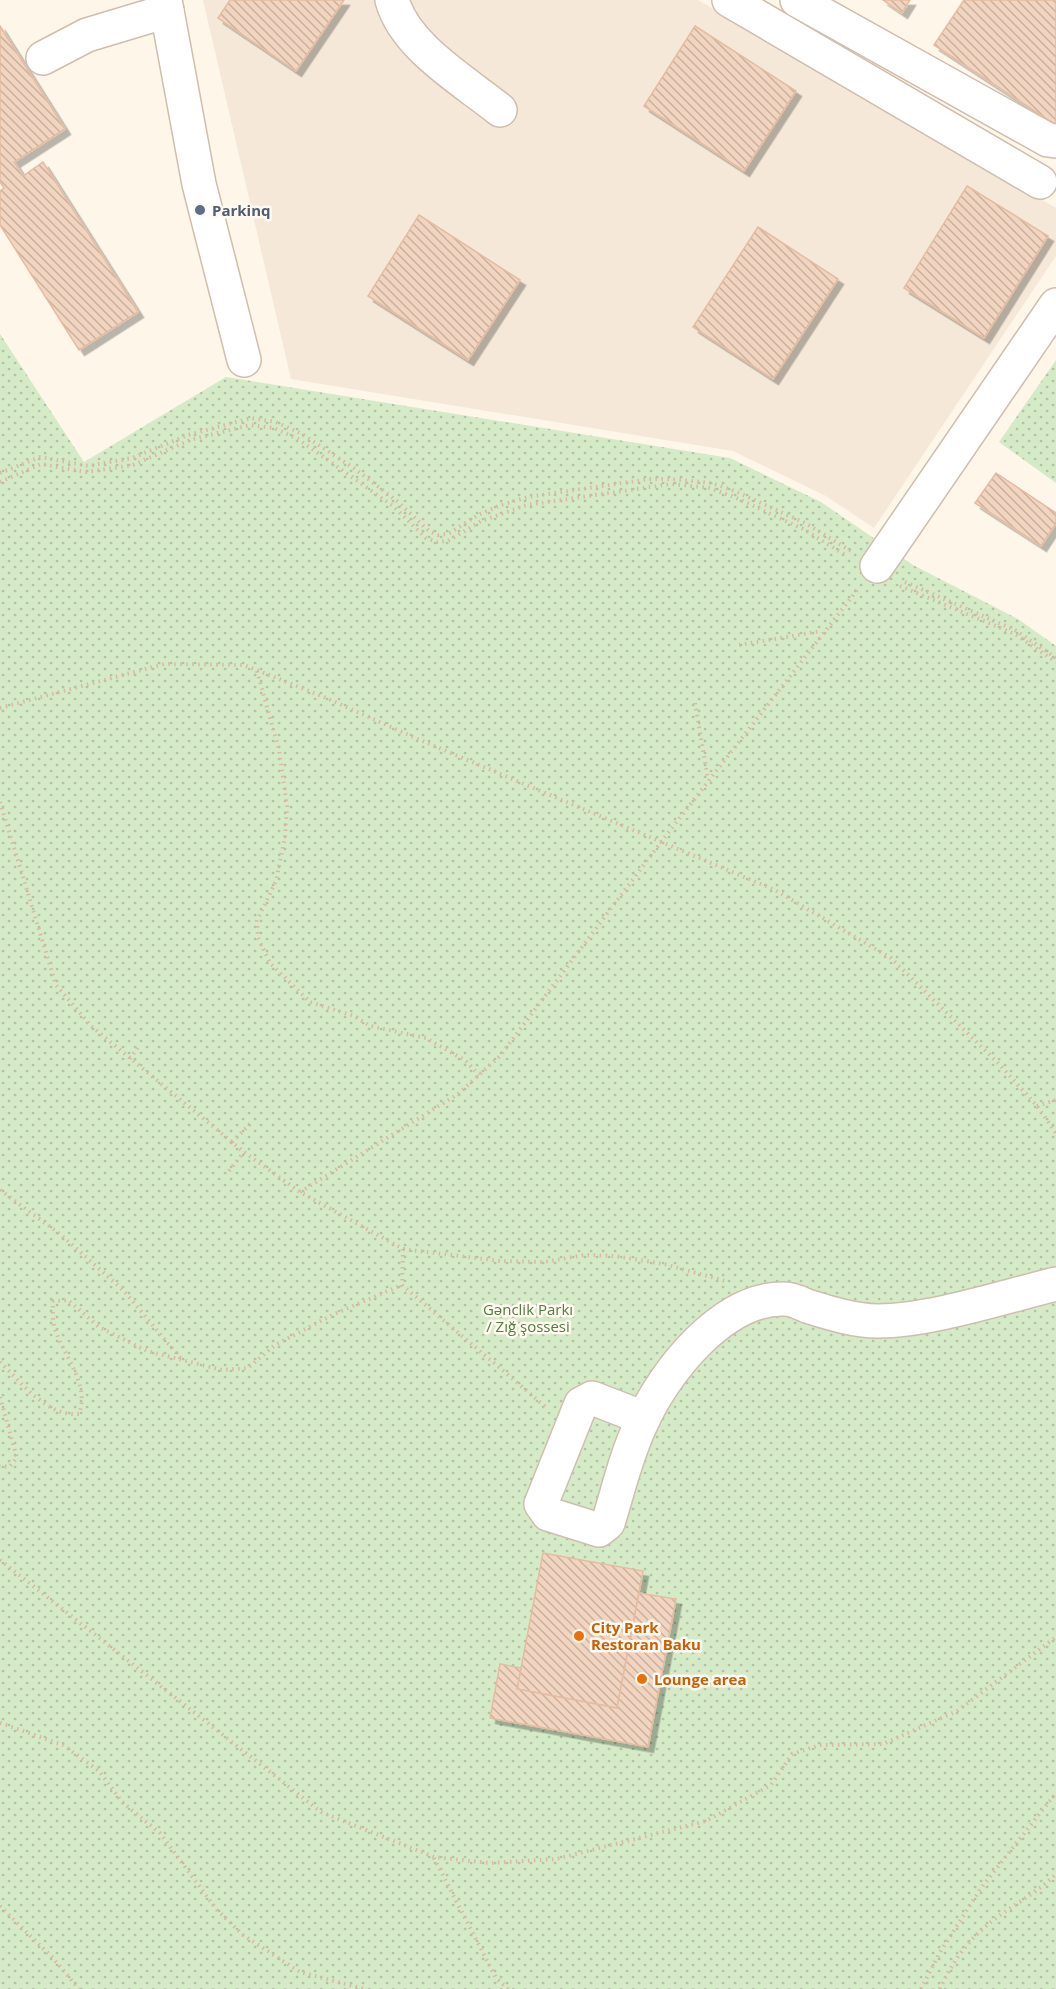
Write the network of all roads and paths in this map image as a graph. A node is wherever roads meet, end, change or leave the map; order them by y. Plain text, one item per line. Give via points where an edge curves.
1 (392, 0) edge
2 (729, 0) edge
3 (797, 0) edge
4 (166, 6) edge
5 (43, 58) dead end
6 (500, 110) dead end
7 (1056, 141) edge
8 (1040, 182) dead end
9 (1056, 305) edge
10 (244, 360) dead end
11 (0, 473) edge
12 (0, 482) edge
13 (875, 569) junction
14 (822, 631) junction
15 (739, 645) dead end
16 (1056, 658) edge
17 (1056, 662) edge
18 (257, 670) junction
19 (695, 703) dead end
20 (0, 708) edge
21 (709, 780) junction
22 (0, 802) edge
23 (661, 842) junction
24 (139, 1045) dead end
25 (130, 1059) junction
26 (479, 1076) junction
27 (1056, 1100) edge
28 (1038, 1106) junction
29 (250, 1123) dead end
30 (1056, 1133) edge
31 (232, 1142) junction
32 (244, 1152) junction
33 (229, 1171) dead end
34 (0, 1190) edge
35 (300, 1192) junction
36 (403, 1249) junction
37 (1056, 1284) edge
38 (402, 1285) junction
39 (755, 1302) junction
40 (182, 1360) junction
41 (0, 1362) edge
42 (0, 1397) edge
43 (644, 1418) junction
44 (574, 1423) junction
45 (0, 1467) edge
46 (0, 1560) edge
47 (1056, 1636) edge
48 (0, 1723) edge
49 (1056, 1793) edge
50 (434, 1857) junction
51 (1056, 1874) edge
52 (0, 1906) edge
53 (79, 1989) edge
54 (364, 1989) edge
55 (508, 1989) edge
56 (921, 1989) edge
57 (940, 1989) edge

1 - 6 lane via 412,40
2 - 8 lane
3 - 7 lane
4 - 5 lane via 87,35
4 - 10 lane via 199,184
9 - 13 lane
11 - 13 path via 40,457 89,466 132,458 188,435 251,418 276,422 302,434 355,469 438,535 448,534 501,505 528,497 671,479 712,483 737,492 805,523
12 - 13 path via 41,464 86,472 133,465 190,440 250,425 274,428 298,439 393,506 426,538 437,542 448,541 481,521 527,505 671,484 710,488 734,497
13 - 14 path
13 - 16 path via 1015,630
13 - 17 path via 909,591 1015,634
14 - 15 path
14 - 21 path
18 - 20 path via 244,665 164,664
18 - 23 path
18 - 26 path via 279,750 286,806 285,837 276,881 257,921 258,938 270,963 310,1002 354,1016 370,1026 426,1038 466,1061
19 - 21 path
21 - 23 path
22 - 25 path via 56,985 91,1026
23 - 26 path via 500,1056
23 - 28 path via 775,890 891,958
24 - 25 path
25 - 31 path
26 - 35 path via 458,1094
27 - 28 path
28 - 30 path
29 - 31 path
31 - 32 path
32 - 33 path
32 - 35 path
34 - 40 path via 60,1233 124,1291
35 - 36 path
36 - 38 path
36 - 39 path via 500,1261 543,1262 584,1255 640,1259 718,1277 742,1289
37 - 39 lane via 911,1319 876,1321 842,1316 787,1299
38 - 40 path via 334,1314 275,1346 248,1368 222,1370
38 - 44 path via 543,1406
39 - 43 lane via 727,1316 690,1352 657,1393
40 - 41 path via 147,1351 99,1327 68,1300 53,1300 54,1328 80,1383 83,1403 79,1414 67,1415 36,1398
42 - 45 path via 17,1458 9,1467
43 - 44 lane via 592,1398 581,1404
43 - 44 lane via 608,1523 599,1530 548,1514 541,1504
46 - 50 path via 321,1812
47 - 50 path via 957,1711 884,1744 820,1745 792,1754 771,1785 706,1821 556,1859 490,1863
48 - 54 path via 63,1745 99,1771 122,1802 160,1833 217,1910 243,1935 300,1972
49 - 56 path via 981,1888
50 - 55 path via 496,1978
51 - 57 path via 1029,1898 985,1927 963,1949
52 - 53 path

